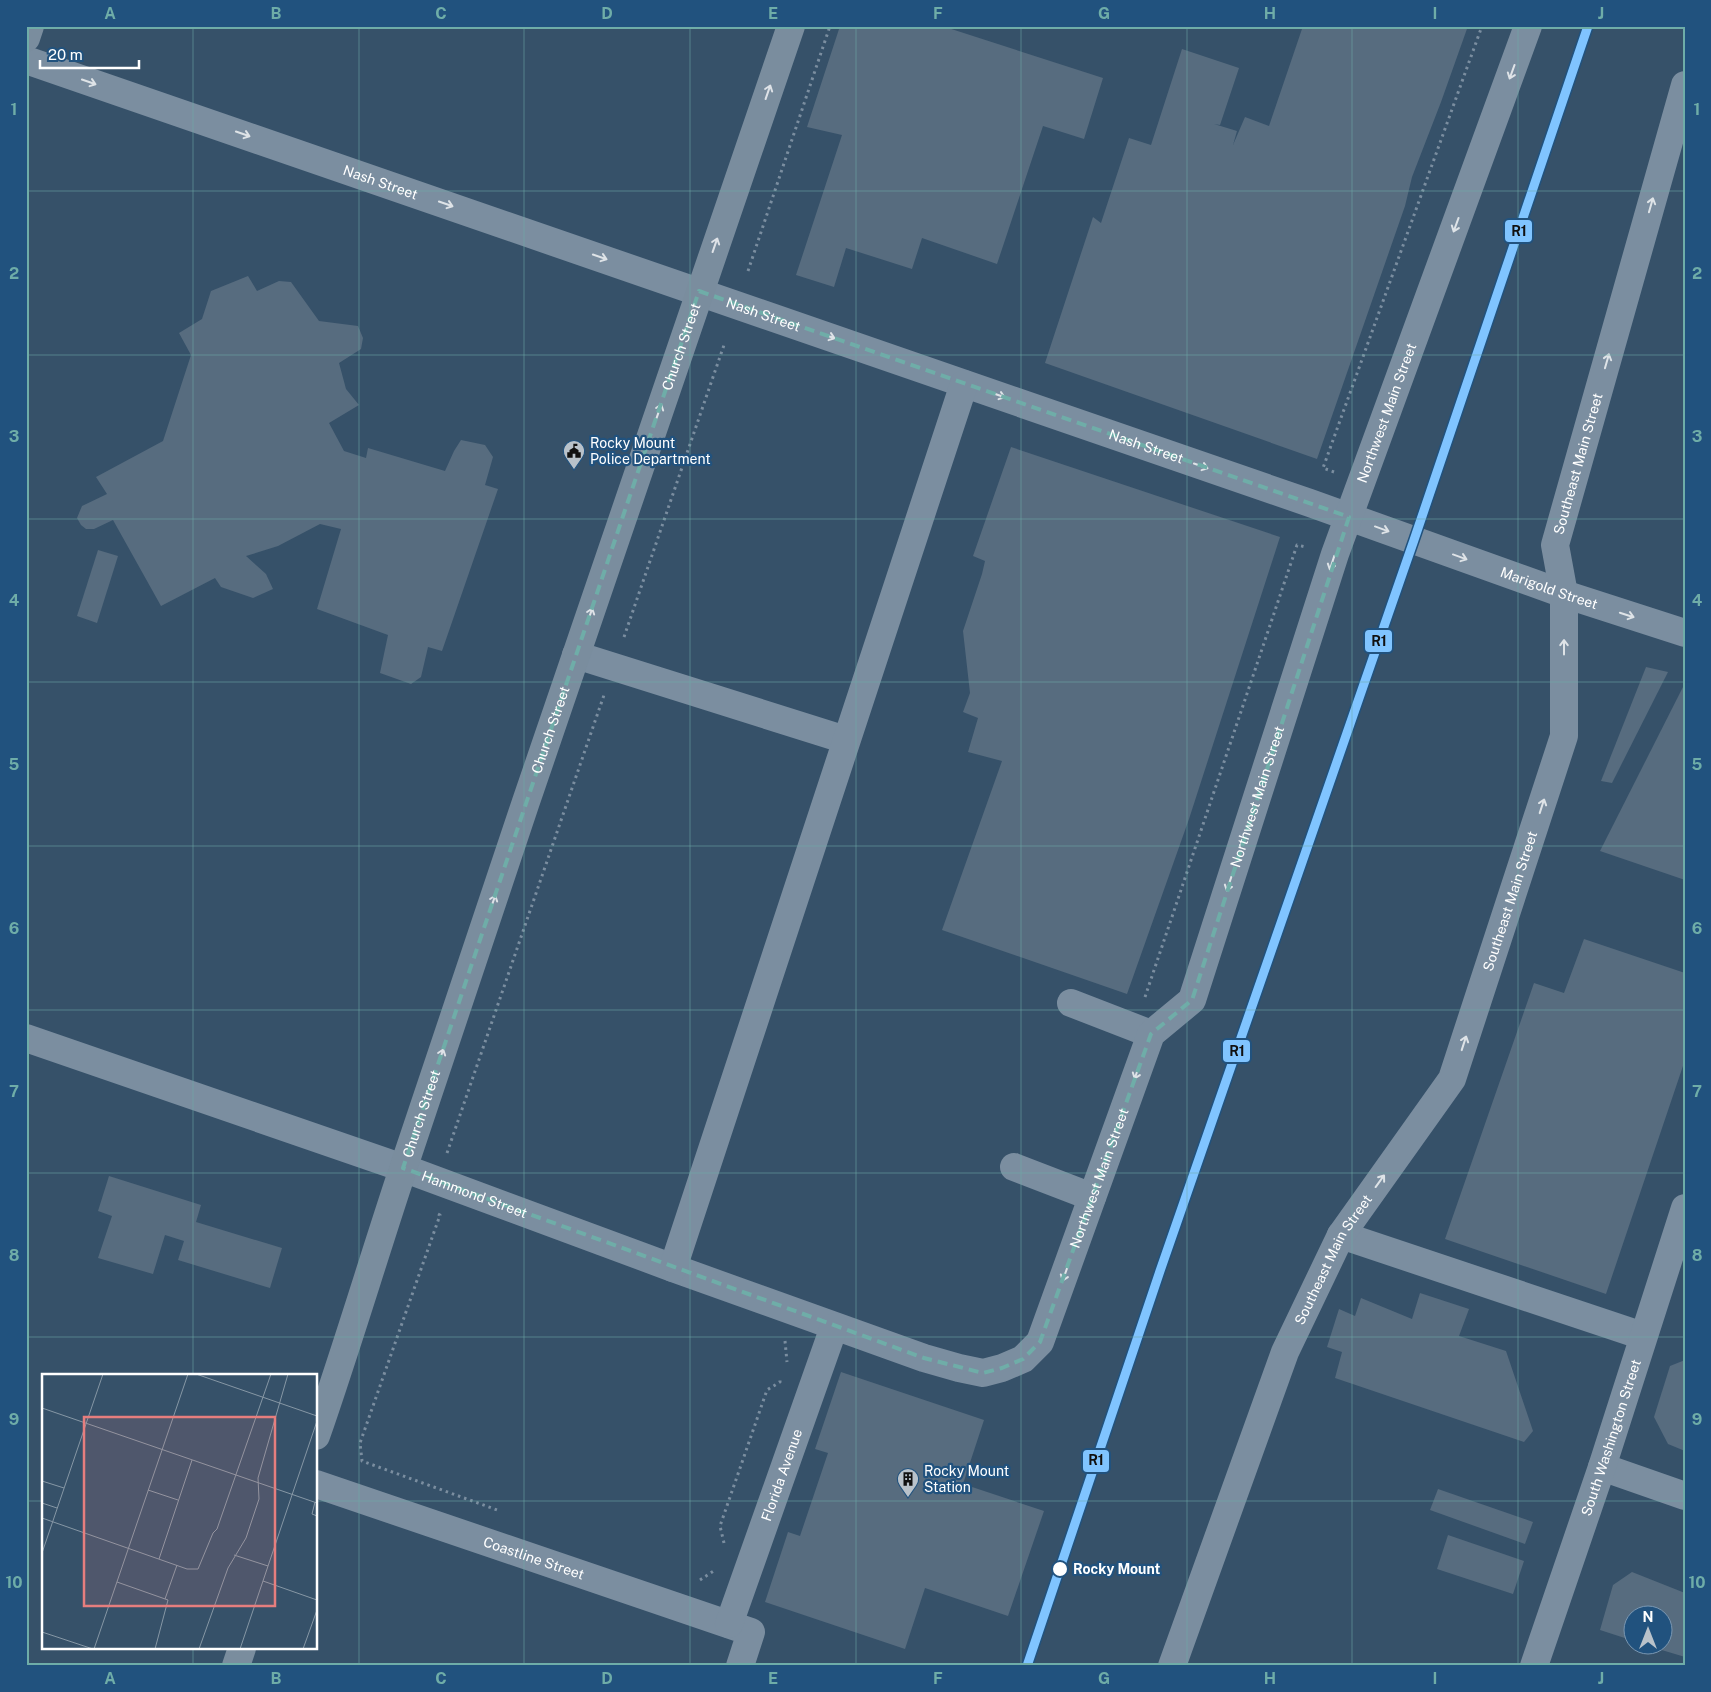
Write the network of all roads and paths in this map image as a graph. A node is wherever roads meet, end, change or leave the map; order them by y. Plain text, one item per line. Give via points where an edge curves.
1 (30, 26) edge
2 (791, 26) edge
3 (830, 26) edge
4 (1482, 26) edge
5 (1528, 26) edge
6 (26, 38) edge
7 (26, 60) edge
8 (1685, 85) edge
9 (748, 271) dead end
10 (699, 292) junction
11 (724, 345) dead end
12 (964, 384) junction
13 (1339, 474) dead end
14 (1349, 517) junction
15 (1414, 540) joint
16 (1314, 549) dead end
17 (1564, 594) junction
18 (1685, 633) edge
19 (576, 655) junction
20 (614, 667) junction
21 (846, 740) junction
22 (1071, 1003) dead end
23 (1143, 1005) dead end
24 (1151, 1034) junction
25 (26, 1038) edge
26 (447, 1154) dead end
27 (1014, 1167) dead end
28 (403, 1168) junction
29 (1092, 1197) junction
30 (1685, 1208) edge
31 (435, 1211) dead end
32 (440, 1215) junction
33 (449, 1218) dead end
34 (1341, 1235) junction
35 (673, 1268) junction
36 (834, 1327) junction
37 (1643, 1336) junction
38 (784, 1339) dead end
39 (785, 1367) dead end
40 (782, 1374) dead end
41 (318, 1430) edge
42 (1602, 1467) junction
43 (318, 1485) edge
44 (1685, 1496) edge
45 (502, 1512) dead end
46 (724, 1545) dead end
47 (718, 1564) dead end
48 (694, 1579) dead end
49 (740, 1628) junction
50 (241, 1650) edge
51 (236, 1666) edge
52 (740, 1666) edge
53 (1172, 1666) edge
54 (1534, 1666) edge

1 - 6 main road
10 -> 2 main road, Church Street
3 - 9 path
4 - 13 path via 1323,468
5 -> 14 street, Northwest Main Street
7 -> 10 street, Nash Street
17 -> 8 street, Southeast Main Street via 1555,545
10 -> 12 street, Nash Street
19 -> 10 main road, Church Street
11 - 20 path
12 -> 14 street, Nash Street
12 - 21 street
14 -> 15 street, Nash Street
14 -> 24 street, Northwest Main Street via 1192,1000
15 -> 17 street, Marigold Street
16 - 23 path via 1297,545
17 -> 18 street, Marigold Street
34 -> 17 street, Southeast Main Street via 1452,1079 1564,736
19 - 20 street
28 -> 19 main road, Church Street
20 - 21 street
20 - 26 path
21 - 35 street
22 - 24 street
24 -> 29 street, Northwest Main Street
25 - 28 street, Hammond Street
27 - 29 street
28 - 35 street, Hammond Street
28 - 41 main road, Church Street
29 -> 36 street, Northwest Main Street via 1040,1342 1023,1359 983,1373 924,1358
30 - 37 street, South Washington Street
31 - 32 path
32 - 33 path
32 - 45 path via 360,1443 360,1453 362,1461
34 - 37 street
34 - 53 street, Southeast Main Street via 1285,1352
35 - 36 street, Hammond Street
36 - 49 street, Florida Avenue
37 - 42 street, South Washington Street
38 - 39 path via 788,1360
40 - 46 path via 780,1382 767,1390 720,1526
42 - 44 street
42 - 54 street, South Washington Street
43 - 49 street, Coastline Street
47 - 48 path via 701,1581
49 - 52 street, Florida Avenue
50 - 51 main road

